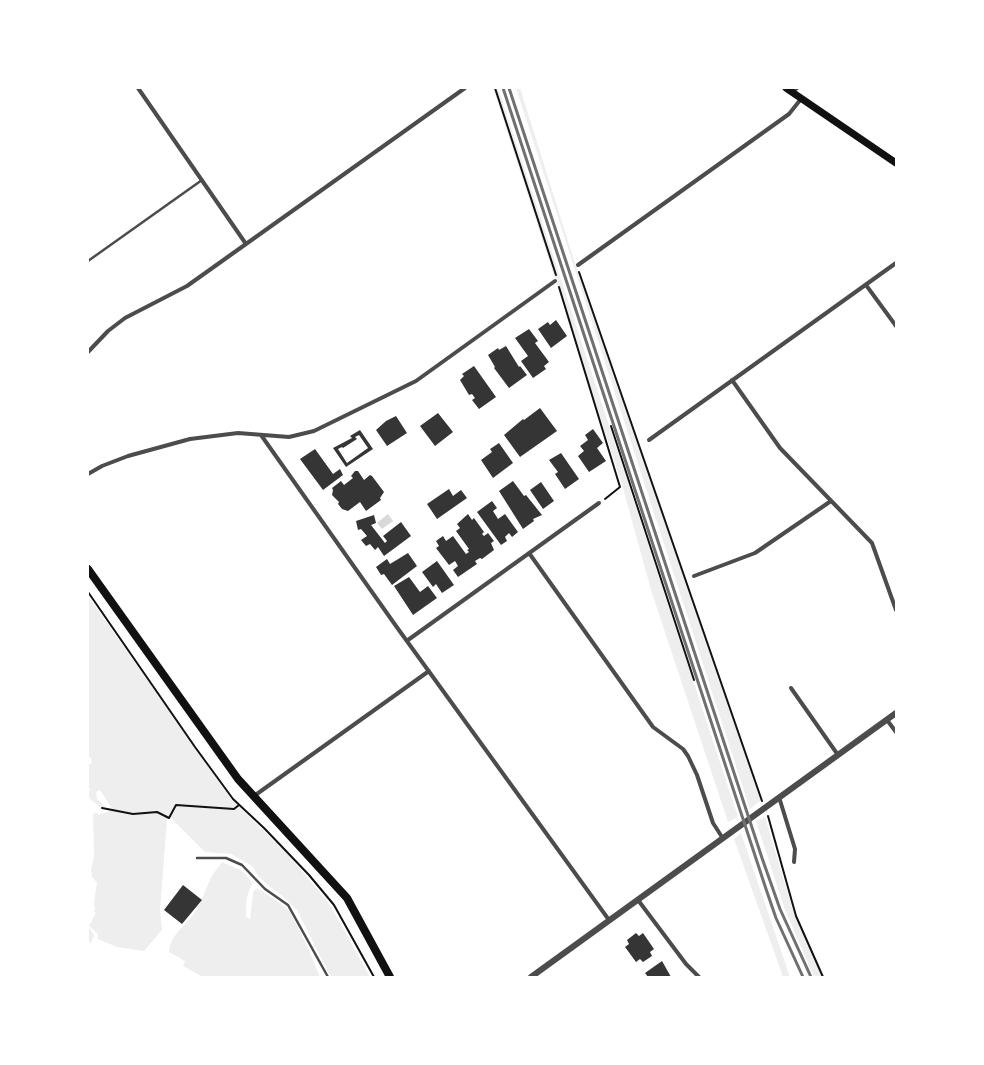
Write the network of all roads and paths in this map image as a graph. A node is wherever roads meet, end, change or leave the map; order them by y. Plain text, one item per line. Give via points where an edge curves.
1 (138, 88) edge
2 (465, 88) edge
3 (495, 88) edge
4 (791, 89) edge
5 (801, 99) junction
6 (896, 162) edge
7 (202, 180) junction
8 (246, 244) junction
9 (88, 261) edge
10 (896, 263) edge
11 (577, 266) joint
12 (556, 280) joint
13 (866, 285) junction
14 (559, 286) dead end
15 (896, 326) edge
16 (88, 352) edge
17 (732, 380) junction
18 (610, 426) dead end
19 (260, 435) junction
20 (649, 440) dead end
21 (88, 474) edge
22 (831, 501) junction
23 (599, 503) joint
24 (529, 553) junction
25 (88, 569) edge
26 (694, 576) dead end
27 (896, 610) edge
28 (408, 640) junction
29 (429, 671) junction
30 (694, 680) dead end
31 (791, 688) dead end
32 (896, 713) edge
33 (887, 720) junction
34 (896, 732) edge
35 (838, 755) junction
36 (254, 797) junction
37 (778, 797) junction
38 (239, 805) dead end
39 (764, 807) junction
40 (102, 808) dead end
41 (722, 837) junction
42 (197, 858) dead end
43 (794, 862) dead end
44 (638, 900) junction
45 (609, 920) junction
46 (328, 977) edge
47 (390, 977) edge
48 (530, 977) edge
49 (699, 977) edge
50 (823, 977) edge

1 - 7 street
2 - 8 street
3 - 12 path
4 - 5 main road
5 - 6 main road
5 - 11 street via 789,114
7 - 8 street
7 - 9 lane
8 - 16 street via 187,286 125,318
10 - 13 street
11 - 39 path
12 - 19 street via 404,388 314,431 290,437
13 - 15 street
13 - 17 street
14 - 23 path via 620,487
17 - 20 street
17 - 22 street via 780,448
18 - 30 path
19 - 21 street via 238,433 190,439 128,456
19 - 28 street
22 - 26 street via 755,553
22 - 27 street via 872,543
23 - 24 street
24 - 28 street
24 - 41 street via 653,727 683,749 688,756 697,774 713,823
25 - 36 main road via 213,746
28 - 29 street
29 - 36 street
29 - 45 street
31 - 35 street
32 - 33 street
33 - 34 street
33 - 35 street
35 - 37 street
36 - 47 main road via 345,895
37 - 39 street
37 - 43 street via 795,849
38 - 40 path via 234,809 176,805 169,818 157,812 133,814
39 - 41 street
39 - 50 path via 796,916
41 - 44 street
42 - 46 lane via 226,858 242,865 265,889 288,905
44 - 45 street
44 - 49 street via 686,964
45 - 48 street

